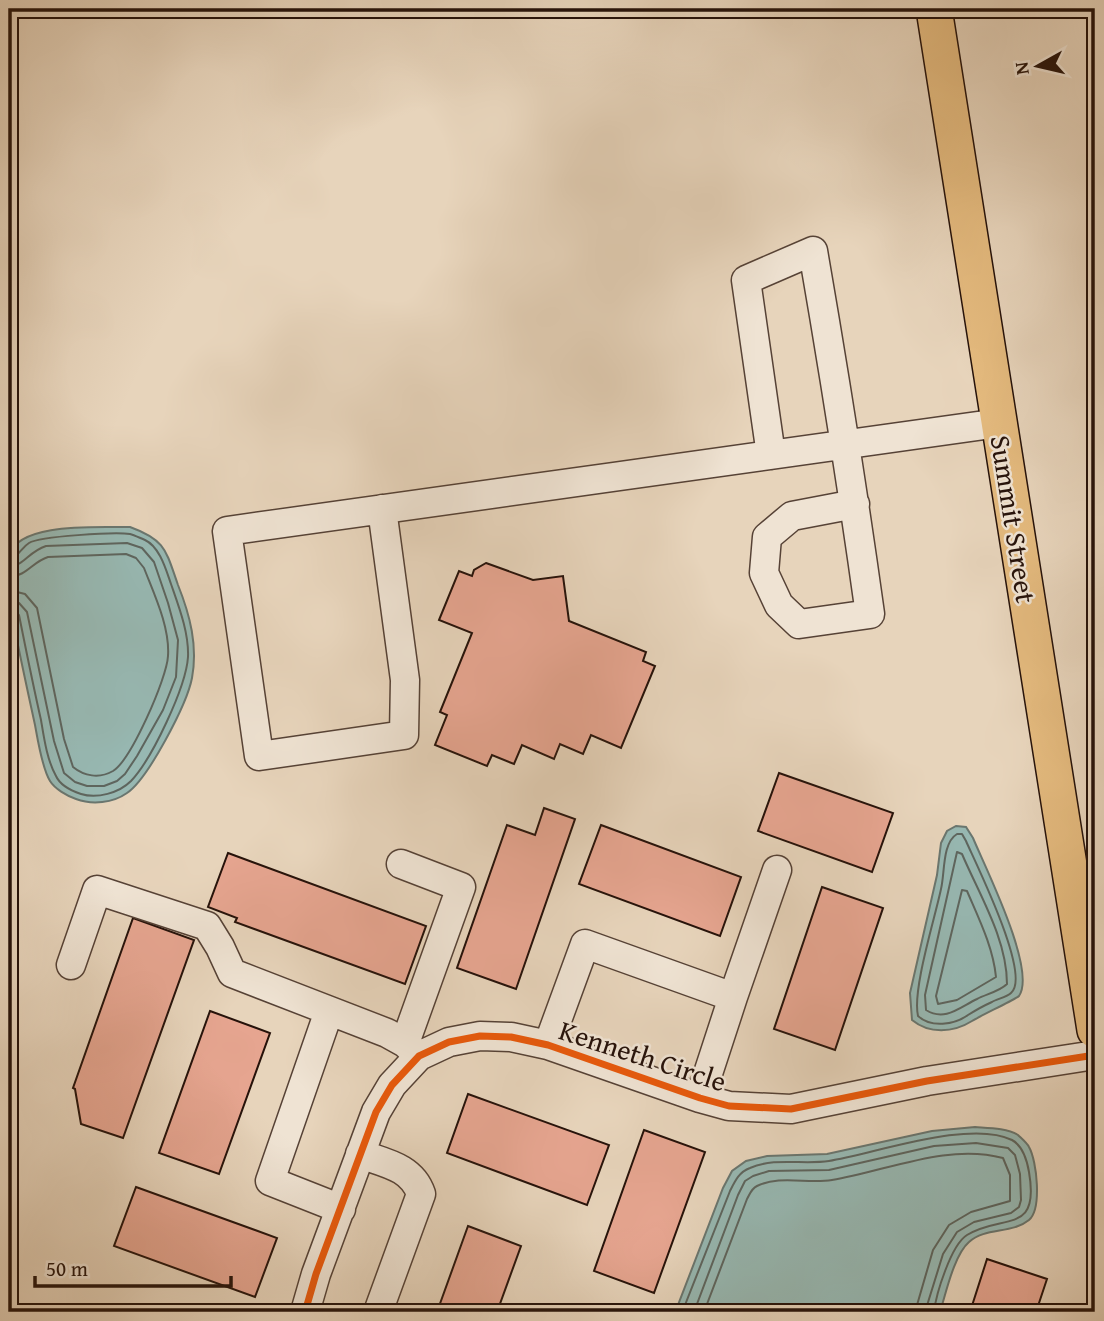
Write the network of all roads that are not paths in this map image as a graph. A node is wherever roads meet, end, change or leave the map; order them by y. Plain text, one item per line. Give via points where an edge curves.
1 (933, 9) edge
2 (999, 423) junction
3 (847, 444) junction
4 (771, 455) junction
5 (855, 504) junction
6 (382, 509) junction
7 (401, 864) dead end
8 (777, 870) dead end
9 (71, 965) dead end
10 (733, 997) junction
11 (329, 1010) junction
12 (1095, 1030) edge
13 (548, 1045) junction
14 (412, 1050) junction
15 (1095, 1055) edge
16 (700, 1098) junction
17 (360, 1154) junction
18 (341, 1209) junction
19 (304, 1312) edge
20 (378, 1312) edge

1 - 2 main road, Summit Street
2 - 3 street
2 - 12 main road, Summit Street
3 - 4 street
3 - 4 street via 813,251 746,280
3 - 5 street
4 - 6 street
5 - 5 street via 792,516 767,537 764,573 779,605 799,624 870,614
6 - 6 street via 226,531 259,756 404,735 405,680
7 - 14 street via 461,887
8 - 10 street
9 - 11 street via 97,890 206,926 232,973
10 - 13 street via 585,944
10 - 16 street
11 - 14 street via 387,1032
11 - 18 street via 270,1181
13 - 14 street, Kenneth Circle via 480,1036
13 - 16 street, Kenneth Circle
14 - 17 street, Kenneth Circle via 376,1112
15 - 16 street, Kenneth Circle via 927,1081 791,1109 729,1106
17 - 18 street, Kenneth Circle
17 - 20 street via 405,1171 416,1180 421,1194
18 - 19 street, Kenneth Circle

